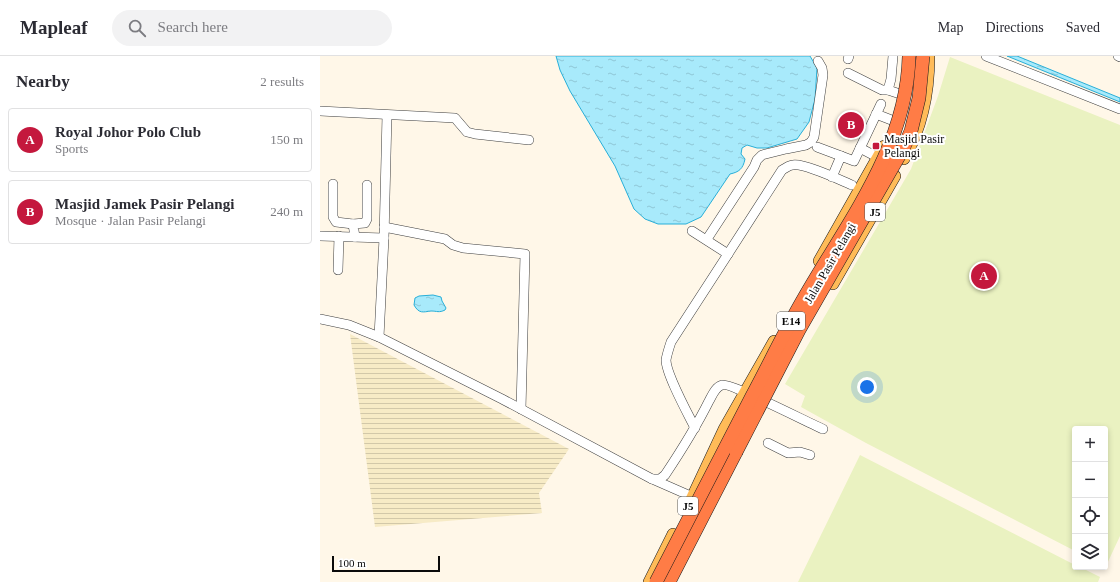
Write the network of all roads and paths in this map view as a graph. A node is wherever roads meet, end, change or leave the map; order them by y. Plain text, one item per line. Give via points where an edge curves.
1 (893, 56) edge
2 (903, 56) edge
3 (909, 56) edge
4 (986, 56) edge
5 (928, 58) edge
6 (818, 61) dead end
7 (848, 73) dead end
8 (888, 90) junction
9 (900, 94) junction
10 (881, 104) dead end
11 (1120, 109) edge
12 (320, 111) edge
13 (876, 114) junction
14 (387, 115) junction
15 (894, 121) junction
16 (529, 140) dead end
17 (817, 148) dead end
18 (860, 148) junction
19 (841, 156) junction
20 (877, 157) junction
21 (832, 177) junction
22 (333, 184) dead end
23 (367, 185) dead end
24 (852, 185) dead end
25 (353, 224) junction
26 (384, 227) junction
27 (692, 231) dead end
28 (320, 236) edge
29 (339, 236) junction
30 (355, 237) junction
31 (384, 238) junction
32 (707, 239) junction
33 (728, 254) junction
34 (338, 270) dead end
35 (320, 319) edge
36 (379, 337) junction
37 (745, 391) junction
38 (766, 403) junction
39 (521, 409) junction
40 (696, 428) junction
41 (823, 429) dead end
42 (768, 443) dead end
43 (810, 455) dead end
44 (652, 479) junction
45 (693, 497) junction
46 (649, 582) edge
47 (656, 582) edge
48 (669, 582) edge
49 (673, 582) edge

1 - 8 lane
2 - 9 main road, Jalan Pasir Pelangi / J5
3 - 47 highway, E14, bridge via 905,96 886,157 800,305
4 - 11 lane
5 - 38 main road, Jalan Pasir Pelangi / J5 via 925,102 911,146
5 - 48 highway, E14, bridge via 911,131 903,149 798,330
6 - 32 lane via 823,75 814,137 811,142 762,155
7 - 8 lane via 882,90
8 - 9 lane
9 - 15 main road, Jalan Pasir Pelangi / J5
10 - 13 lane
12 - 14 lane
13 - 15 lane
13 - 18 lane
14 - 16 lane via 455,118 467,132
14 - 26 lane
15 - 20 main road, Jalan Pasir Pelangi / J5
17 - 19 lane
18 - 19 lane via 854,161
18 - 20 lane
19 - 21 lane
20 - 37 main road, Jalan Pasir Pelangi / J5
21 - 24 lane
21 - 33 lane via 798,165 787,166
22 - 25 lane via 333,217 336,222
23 - 25 lane via 367,219 365,223
25 - 30 lane
26 - 31 lane
26 - 39 lane via 445,239 463,248 524,254
27 - 32 lane
28 - 29 lane
29 - 30 lane
29 - 34 lane
30 - 31 lane
31 - 36 lane
32 - 33 lane
33 - 40 lane via 672,342 666,361 670,376
35 - 36 lane via 350,325
36 - 39 lane
37 - 38 lane
37 - 40 lane via 726,384 720,385
37 - 45 main road, Jalan Pasir Pelangi / J5 via 724,429
38 - 41 lane
38 - 49 main road, Jalan Pasir Pelangi / J5
39 - 44 lane
40 - 44 lane via 665,476
42 - 43 lane via 788,453 800,452
44 - 45 lane
45 - 46 main road, Jalan Pasir Pelangi / J5

